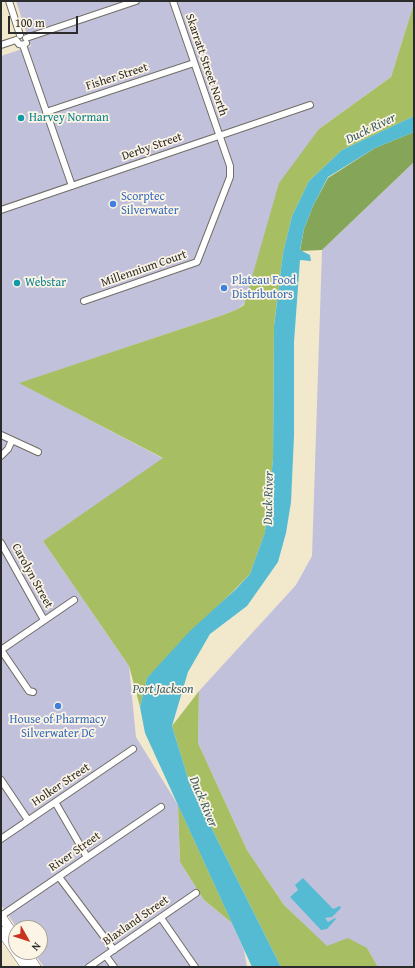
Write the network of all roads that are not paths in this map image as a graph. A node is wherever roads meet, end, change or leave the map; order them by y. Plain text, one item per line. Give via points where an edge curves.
1 (8, 1) edge
2 (136, 1) edge
3 (173, 1) edge
4 (18, 37) junction
5 (26, 38) junction
6 (23, 45) junction
7 (1, 46) edge
8 (194, 63) junction
9 (310, 105) dead end
10 (46, 112) junction
11 (219, 135) junction
12 (72, 186) junction
13 (1, 210) edge
14 (84, 301) dead end
15 (1, 435) edge
16 (12, 440) junction
17 (38, 452) dead end
18 (1, 456) edge
19 (1, 543) edge
20 (74, 600) dead end
21 (44, 620) junction
22 (1, 650) edge
23 (33, 692) dead end
24 (133, 749) dead end
25 (1, 780) edge
26 (55, 802) junction
27 (161, 807) dead end
28 (28, 820) junction
29 (1, 839) edge
30 (87, 857) junction
31 (59, 877) junction
32 (196, 893) dead end
33 (1, 916) edge
34 (161, 918) junction
35 (8, 926) edge
36 (1, 931) edge
37 (114, 950) junction
38 (106, 956) junction
39 (26, 967) edge
40 (89, 967) edge
41 (114, 967) edge
42 (195, 967) edge

1 - 4 street
2 - 5 street
3 - 8 street, Skarratt Street North
4 - 5 street via 23,34
4 - 6 street via 19,44
4 - 7 street
5 - 6 street via 27,41
6 - 10 street
8 - 10 street, Fisher Street
8 - 11 street, Skarratt Street North
9 - 11 street, Derby Street
10 - 12 street
11 - 12 street, Derby Street
11 - 14 street, Millennium Court via 230,166 230,177 197,262
12 - 13 street, Derby Street
15 - 16 street
16 - 17 street
16 - 18 street
19 - 21 street, Carolyn Street
20 - 21 street
21 - 22 street
22 - 23 street via 29,691
24 - 26 street, Holker Street
25 - 28 street
26 - 28 street, Holker Street
26 - 30 street
27 - 30 street, River Street
28 - 29 street, Holker Street
30 - 31 street, River Street
31 - 33 street, River Street
31 - 37 street
32 - 34 street, Blaxland Street
33 - 35 highway
34 - 37 street, Blaxland Street
34 - 42 street
36 - 39 highway
37 - 38 street, Blaxland Street
38 - 40 street, Blaxland Street
38 - 41 street

